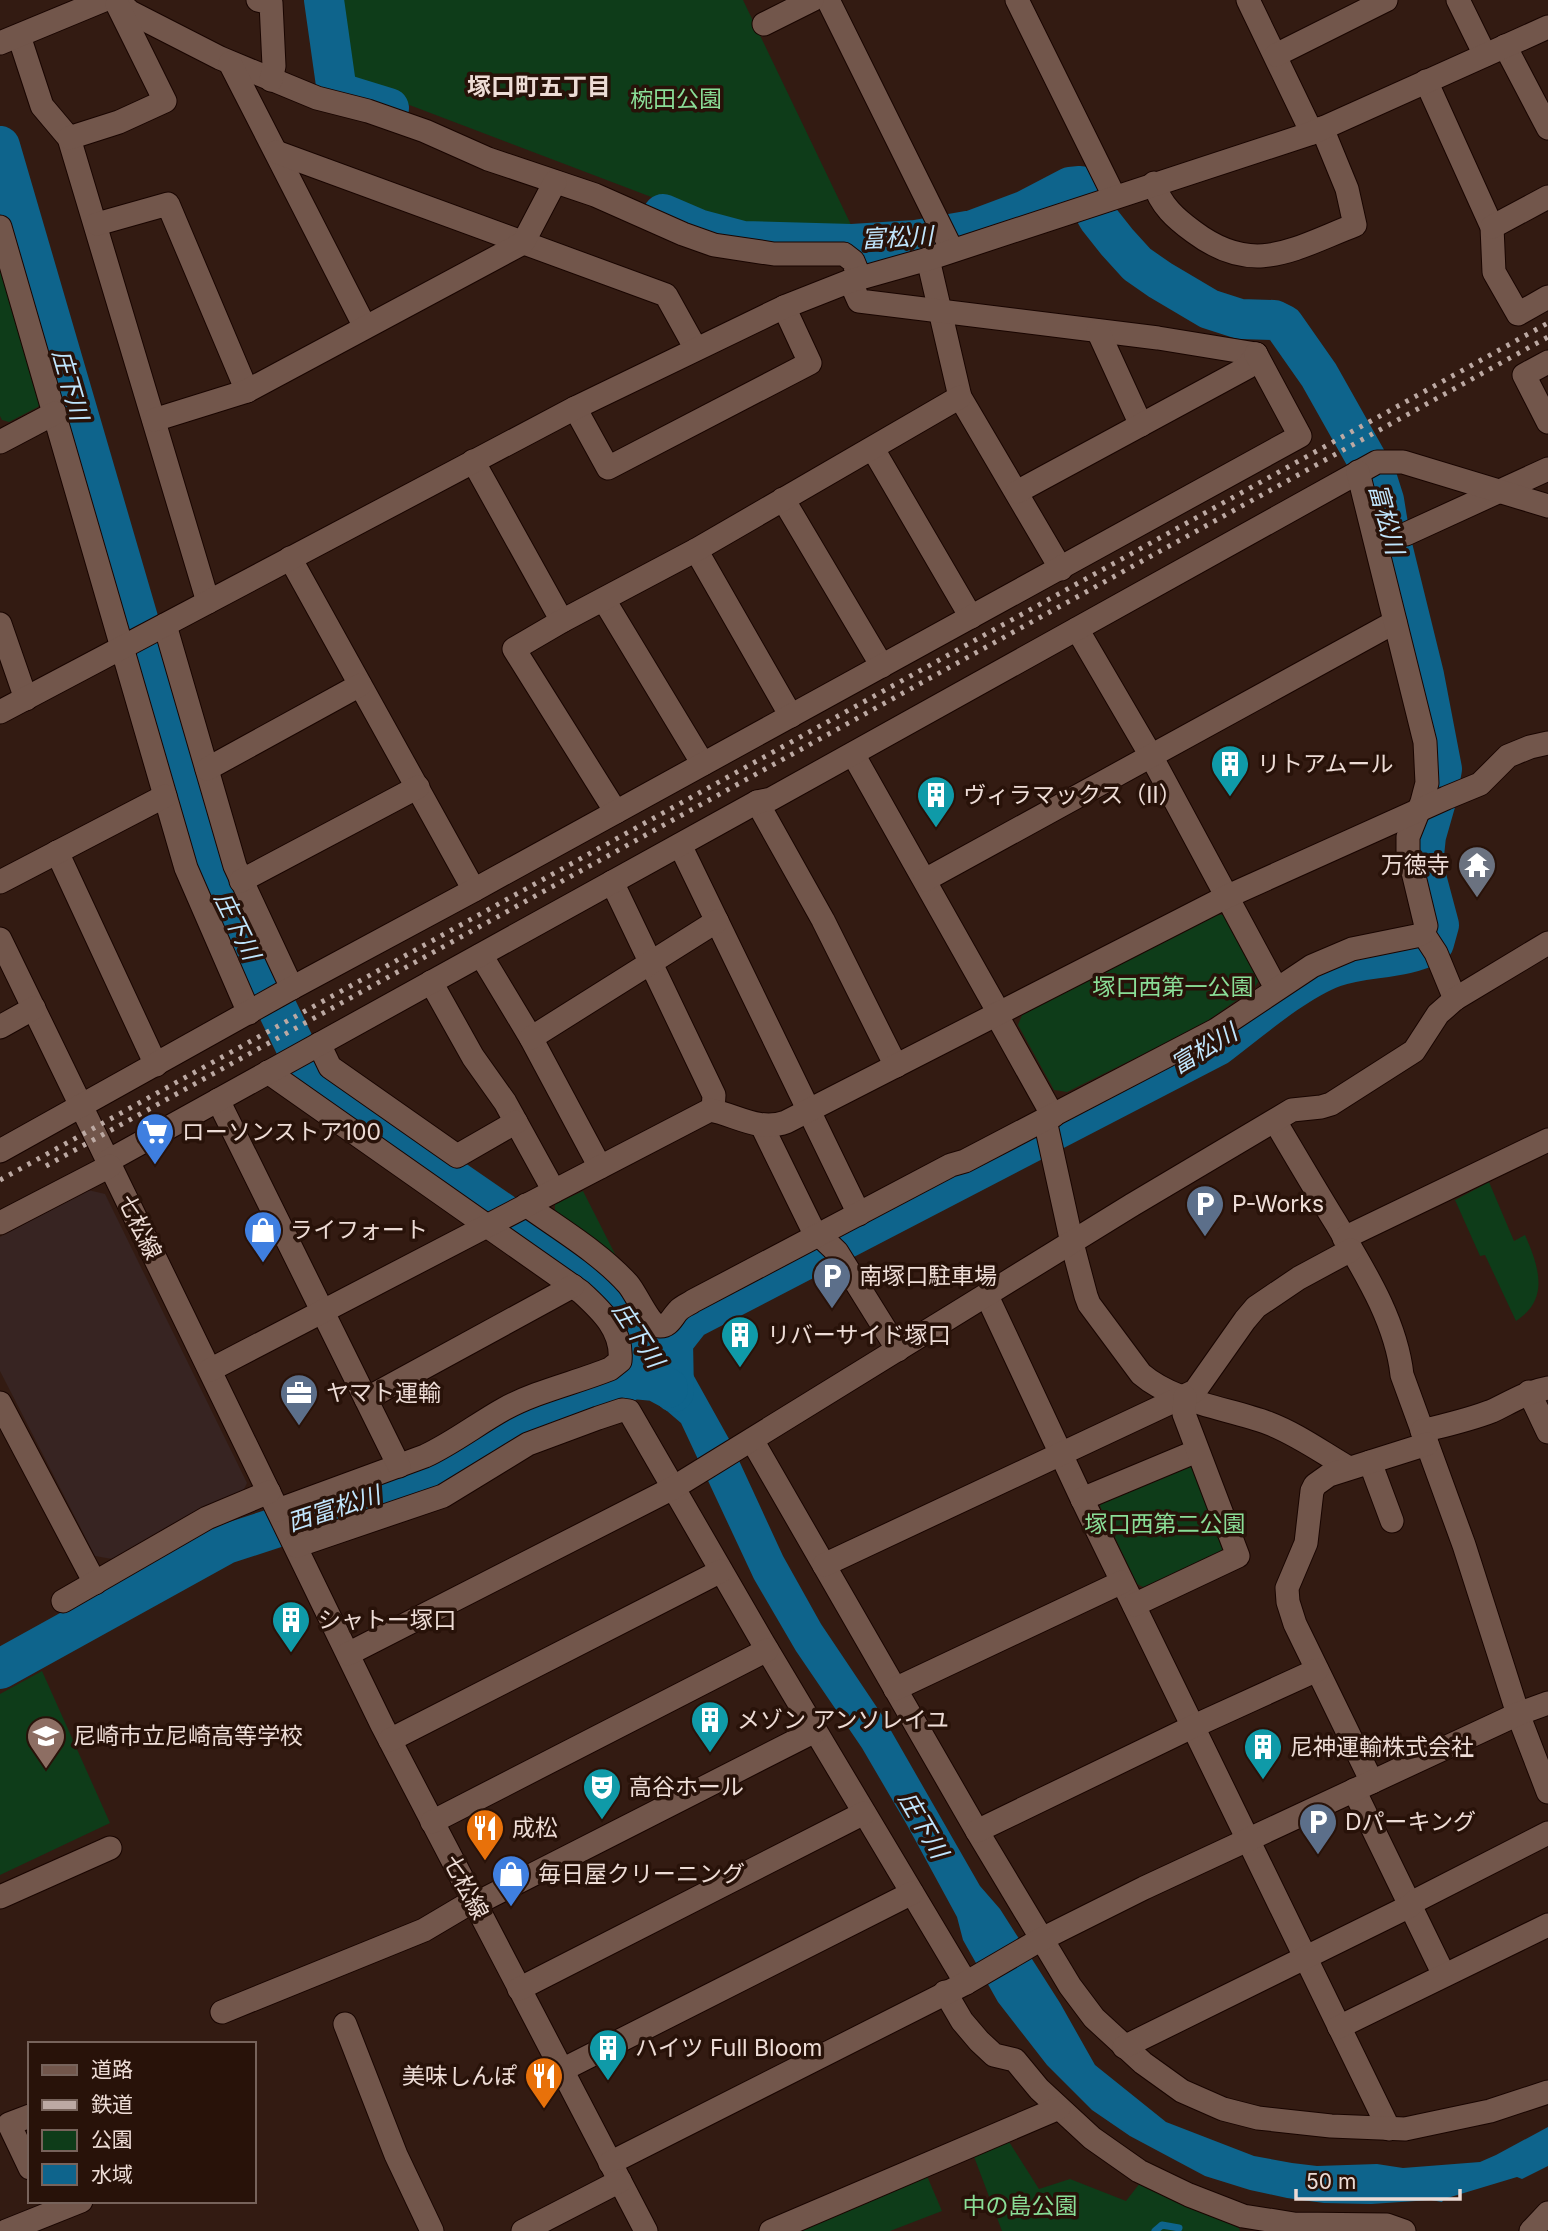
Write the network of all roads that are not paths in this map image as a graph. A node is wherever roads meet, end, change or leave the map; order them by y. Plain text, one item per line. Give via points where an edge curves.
1 (104, 0) edge
2 (116, 0) edge
3 (258, 0) edge
4 (811, 0) edge
5 (828, 0) edge
6 (1017, 0) edge
7 (1248, 0) edge
8 (1386, 0) edge
9 (1458, 0) edge
10 (764, 24) dead end
11 (1548, 27) edge
12 (9, 39) edge
13 (1495, 51) junction
14 (1276, 55) junction
15 (230, 63) junction
16 (271, 79) junction
17 (1426, 81) junction
18 (1548, 128) edge
19 (1317, 130) junction
20 (69, 138) junction
21 (276, 152) junction
22 (555, 182) junction
23 (1154, 183) junction
24 (1548, 197) edge
25 (1098, 201) junction
26 (97, 224) junction
27 (1492, 228) junction
28 (1, 232) edge
29 (947, 240) junction
30 (523, 243) junction
31 (928, 259) junction
32 (855, 280) junction
33 (1548, 297) edge
34 (784, 307) junction
35 (941, 312) junction
36 (365, 327) junction
37 (1098, 331) junction
38 (696, 349) junction
39 (1256, 354) junction
40 (1548, 362) edge
41 (247, 391) junction
42 (960, 397) junction
43 (575, 408) junction
44 (55, 413) junction
45 (154, 420) junction
46 (1548, 422) edge
47 (1142, 425) junction
48 (1, 437) edge
49 (873, 449) junction
50 (473, 461) junction
51 (1366, 467) junction
52 (1548, 469) edge
53 (1017, 492) junction
54 (1501, 492) junction
55 (783, 499) junction
56 (1548, 506) edge
57 (1406, 534) dead end
58 (696, 550) junction
59 (290, 558) junction
60 (1061, 569) junction
61 (604, 600) junction
62 (208, 602) junction
63 (971, 617) junction
64 (562, 621) junction
65 (1395, 622) junction
66 (0, 624) edge
67 (162, 626) junction
68 (1077, 629) junction
69 (127, 645) junction
70 (882, 666) junction
71 (360, 685) junction
72 (26, 699) junction
73 (0, 712) edge
74 (792, 716) junction
75 (1548, 743) edge
76 (853, 754) junction
77 (1150, 754) junction
78 (703, 764) junction
79 (207, 769) junction
80 (418, 787) junction
81 (166, 796) junction
82 (757, 802) junction
83 (1431, 805) junction
84 (616, 812) junction
85 (680, 845) junction
86 (57, 852) junction
87 (925, 880) junction
88 (242, 881) junction
89 (612, 882) junction
90 (0, 883) edge
91 (474, 890) junction
92 (1226, 897) junction
93 (717, 921) junction
94 (0, 939) edge
95 (1428, 941) junction
96 (1548, 943) edge
97 (481, 955) junction
98 (652, 964) junction
99 (431, 982) junction
100 (1276, 989) junction
101 (288, 990) junction
102 (1454, 999) junction
103 (34, 1008) junction
104 (254, 1010) junction
105 (997, 1014) junction
106 (0, 1027) edge
107 (531, 1038) junction
108 (316, 1046) junction
109 (156, 1065) junction
110 (896, 1066) junction
111 (276, 1068) junction
112 (218, 1100) junction
113 (83, 1106) junction
114 (809, 1110) junction
115 (713, 1111) junction
116 (1275, 1121) junction
117 (516, 1122) junction
118 (1049, 1125) junction
119 (762, 1126) junction
120 (1548, 1140) edge
121 (0, 1151) edge
122 (109, 1164) junction
123 (600, 1167) junction
124 (554, 1191) junction
125 (523, 1207) junction
126 (859, 1214) junction
127 (0, 1223) edge
128 (490, 1224) junction
129 (827, 1242) junction
130 (1072, 1243) junction
131 (1348, 1244) junction
132 (573, 1286) junction
133 (987, 1296) junction
134 (324, 1311) junction
135 (898, 1350) junction
136 (210, 1370) junction
137 (1539, 1390) edge
138 (1185, 1397) junction
139 (366, 1399) junction
140 (0, 1403) edge
141 (1548, 1432) edge
142 (1425, 1437) junction
143 (748, 1443) junction
144 (1197, 1451) junction
145 (1060, 1453) junction
146 (1359, 1465) junction
147 (399, 1466) junction
148 (678, 1484) junction
149 (1082, 1499) junction
150 (276, 1506) junction
151 (1392, 1521) dead end
152 (294, 1543) junction
153 (824, 1565) junction
154 (721, 1571) junction
155 (1122, 1582) junction
156 (95, 1583) junction
157 (63, 1601) dead end
158 (1134, 1605) junction
159 (767, 1650) junction
160 (348, 1654) junction
161 (1317, 1670) junction
162 (895, 1689) junction
163 (1548, 1703) edge
164 (1518, 1714) junction
165 (1192, 1727) junction
166 (815, 1731) junction
167 (390, 1740) junction
168 (1363, 1786) junction
169 (1548, 1792) edge
170 (864, 1813) junction
171 (432, 1822) junction
172 (977, 1831) junction
173 (1548, 1833) edge
174 (1248, 1840) junction
175 (110, 1848) dead end
176 (912, 1894) junction
177 (0, 1897) edge
178 (474, 1902) junction
179 (1410, 1906) junction
180 (1548, 1925) edge
181 (1041, 1941) junction
182 (1305, 1959) junction
183 (1444, 1975) junction
184 (961, 1985) junction
185 (519, 1989) junction
186 (222, 2012) dead end
187 (345, 2024) dead end
188 (1339, 2027) junction
189 (1124, 2047) junction
190 (562, 2070) junction
191 (1548, 2092) edge
192 (1059, 2108) junction
193 (28, 2117) edge
194 (1389, 2129) junction
195 (28, 2164) edge
196 (615, 2172) junction
197 (70, 2203) edge
198 (47, 2207) edge
199 (1548, 2213) edge
200 (1375, 2228) edge
201 (6, 2231) edge
202 (432, 2231) edge
203 (523, 2231) edge
204 (646, 2231) edge
205 (771, 2231) edge
206 (1404, 2231) edge
207 (1531, 2231) edge

1 - 12 street
2 - 15 street via 130,12
2 - 20 street via 164,101
3 - 16 street via 271,4
4 - 10 street
5 - 29 street
6 - 25 street
7 - 14 street
8 - 14 street
9 - 13 street
11 - 13 street
12 - 20 street via 42,106
13 - 17 street
13 - 18 street
14 - 19 street
15 - 16 street
15 - 21 street
16 - 22 street via 425,131
17 - 19 street
17 - 27 street
19 - 23 street
19 - 23 street via 1347,189 1355,225 1275,255 1229,253 1202,239 1175,219
20 - 26 street
21 - 30 street
21 - 36 street
22 - 30 street
22 - 32 street via 715,245 774,254 844,254 853,261
23 - 25 street
24 - 27 street
25 - 29 street
26 - 41 street via 167,204
26 - 45 street
27 - 33 street via 1494,272 1518,314
28 - 44 street
29 - 31 street
30 - 36 street
30 - 38 street via 666,295
31 - 32 street
31 - 35 street
32 - 34 street
32 - 35 street via 859,300
34 - 38 street
34 - 43 street via 810,363 608,468
35 - 37 street
35 - 42 street
36 - 41 street
37 - 39 street
37 - 47 street
38 - 43 street
39 - 47 street via 1248,367
39 - 60 street via 1300,436
40 - 46 street via 1524,375
41 - 45 street
42 - 49 street
42 - 53 street
43 - 50 street
44 - 48 street
44 - 69 street
45 - 62 street
47 - 53 street
49 - 55 street
49 - 63 street
50 - 59 street
50 - 64 street
51 - 54 street via 1403,462
51 - 65 street
51 - 68 street
52 - 54 street
53 - 60 street
54 - 56 street
54 - 57 street
55 - 58 street
55 - 70 street
58 - 61 street
58 - 74 street
59 - 62 street
59 - 71 street
60 - 63 street
61 - 64 street
61 - 78 street
62 - 67 street
63 - 70 street
64 - 84 street via 514,649
65 - 77 street
65 - 83 street via 1425,742
66 - 72 street
67 - 69 street
67 - 79 street
68 - 76 street
68 - 77 street
69 - 72 street
69 - 81 street
70 - 74 street
71 - 79 street
71 - 80 street
72 - 73 street
74 - 78 street
75 - 83 street via 1508,756 1480,784
76 - 82 street via 771,799
76 - 87 street
77 - 87 street
77 - 92 street
78 - 84 street
79 - 88 street
80 - 88 street
80 - 91 street
81 - 86 street
81 - 104 street via 186,868
82 - 85 street
82 - 110 street
83 - 92 street
83 - 95 street via 1408,837
84 - 91 street
85 - 89 street
85 - 93 street
86 - 90 street
86 - 109 street
87 - 105 street
88 - 101 street
89 - 97 street
89 - 98 street
91 - 101 street
92 - 100 street
92 - 105 street
93 - 98 street
93 - 114 street
94 - 103 street, 七松線
95 - 100 street via 1352,949 1312,966
95 - 102 street
96 - 102 street
97 - 99 street
97 - 107 street
98 - 107 street
98 - 115 street via 713,1095
99 - 108 street
99 - 117 street
100 - 118 street via 1216,1030
101 - 104 street
102 - 116 street via 1406,1057 1331,1104 1292,1110
103 - 106 street
103 - 113 street, 七松線
104 - 109 street
105 - 110 street
105 - 118 street
107 - 123 street
108 - 111 street
108 - 117 street via 330,1067 457,1156
109 - 113 street
110 - 114 street
111 - 112 street
111 - 128 street
112 - 122 street
112 - 134 street
113 - 121 street
113 - 122 street, 七松線
114 - 119 street via 776,1126
114 - 126 street
115 - 119 street
115 - 123 street
116 - 130 street
116 - 131 street
117 - 124 street
118 - 126 street via 951,1165
118 - 130 street
119 - 129 street via 812,1228
120 - 131 street
122 - 127 street
122 - 136 street, 七松線
123 - 124 street
124 - 125 street
125 - 128 street
125 - 129 street via 598,1256 628,1284 657,1326 669,1322 693,1301
126 - 129 street
128 - 132 street
128 - 134 street
129 - 135 street
130 - 133 street
130 - 138 street via 1089,1304 1121,1349 1150,1381
131 - 138 street via 1256,1307 1195,1391
131 - 142 street via 1380,1303
132 - 139 street
132 - 147 street via 610,1321 621,1346 620,1361 610,1369 504,1409 445,1447
133 - 135 street
133 - 145 street
134 - 136 street
134 - 139 street
135 - 143 street
136 - 150 street, 七松線
137 - 141 street
137 - 142 street
138 - 144 street via 1184,1414
138 - 145 street
138 - 146 street via 1282,1429
139 - 147 street
140 - 156 street
142 - 146 street
142 - 164 street
143 - 148 street
143 - 153 street
144 - 149 street
144 - 158 street via 1238,1556
145 - 149 street
145 - 153 street
146 - 151 street
146 - 161 street via 1322,1480 1312,1491 1308,1536 1287,1588 1290,1612
147 - 150 street
148 - 152 street via 634,1417 622,1410 528,1444 443,1496
148 - 154 street
148 - 160 street
149 - 155 street
150 - 152 street, 七松線
150 - 156 street via 207,1518
152 - 160 street, 七松線
153 - 162 street
154 - 159 street
154 - 167 street
155 - 158 street
155 - 162 street
156 - 157 street
158 - 165 street
159 - 166 street
159 - 171 street
160 - 167 street, 七松線
161 - 165 street
161 - 168 street
162 - 172 street
163 - 164 street
164 - 168 street
164 - 169 street
165 - 172 street
165 - 174 street
166 - 170 street
166 - 178 street
167 - 171 street, 七松線
168 - 174 street
168 - 179 street
170 - 176 street
170 - 185 street
171 - 178 street, 七松線
172 - 181 street
173 - 179 street
174 - 181 street
174 - 182 street
175 - 177 street
176 - 184 street
176 - 190 street
178 - 185 street, 七松線
178 - 186 street via 424,1930
179 - 182 street
179 - 183 street
180 - 183 street
181 - 184 street
181 - 189 street via 1078,1998
182 - 188 street
182 - 189 street
183 - 188 street
184 - 192 street via 962,2021 994,2054 1015,2060
184 - 196 street
185 - 190 street, 七松線
187 - 202 street via 396,2155
188 - 194 street
189 - 194 street via 1182,2091 1239,2114
190 - 196 street, 七松線
191 - 194 street via 1461,2119
192 - 200 street via 1139,2171 1217,2207 1285,2223
192 - 205 street
193 - 195 street via 9,2124
196 - 203 street
196 - 204 street, 七松線
197 - 198 street
198 - 201 street
199 - 207 street
200 - 206 street

